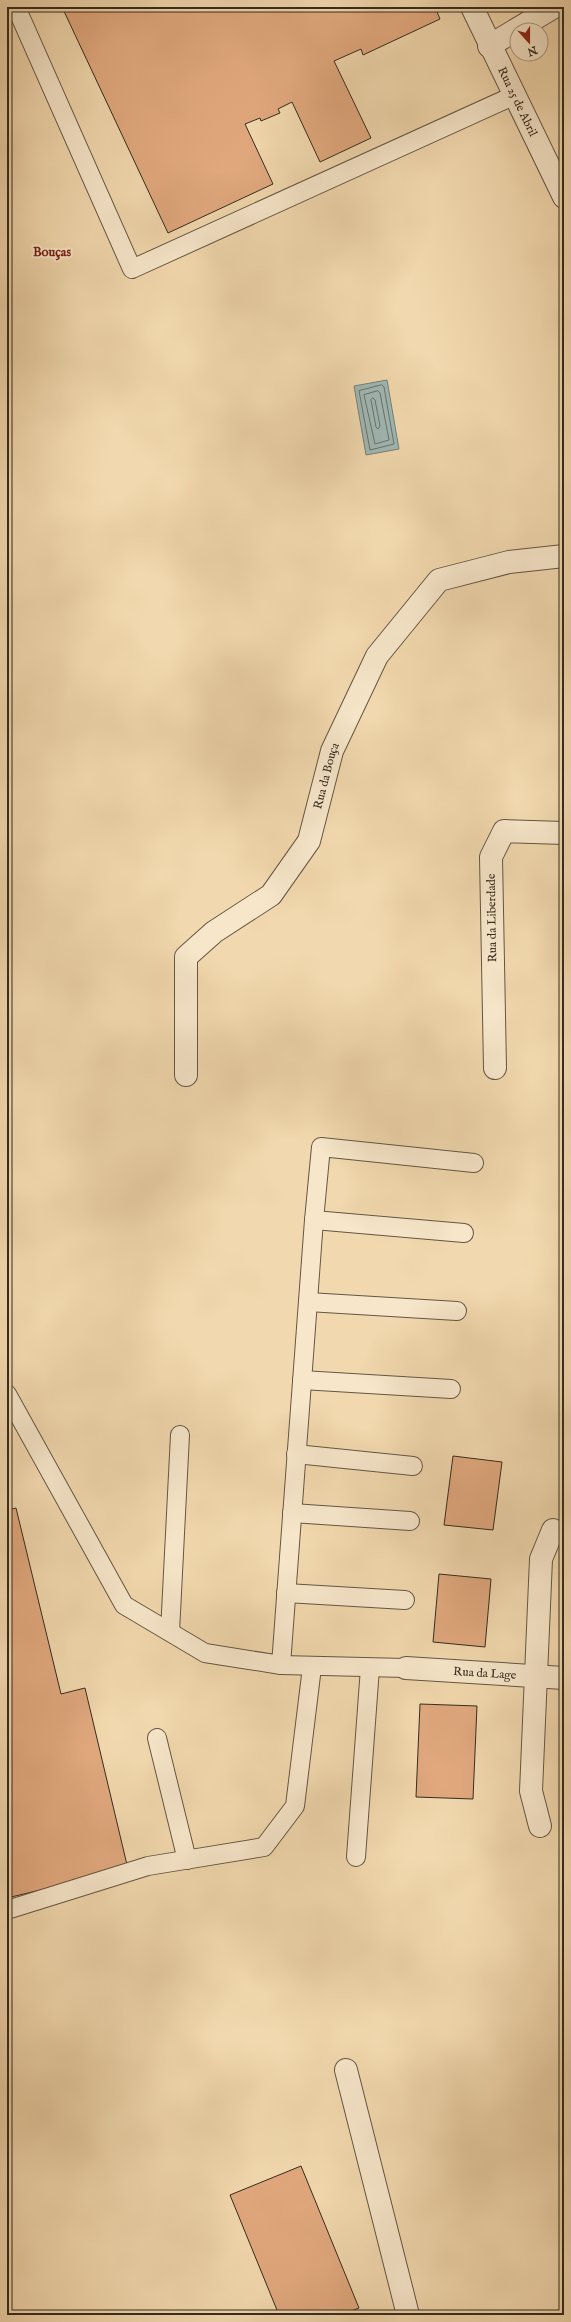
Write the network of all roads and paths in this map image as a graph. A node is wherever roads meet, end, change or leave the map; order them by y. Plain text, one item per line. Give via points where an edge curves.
1 (16, 7) edge
2 (472, 7) edge
3 (554, 7) edge
4 (489, 46) junction
5 (515, 95) junction
6 (564, 197) edge
7 (564, 556) edge
8 (564, 833) edge
9 (495, 1068) dead end
10 (186, 1074) dead end
11 (474, 1163) dead end
12 (314, 1220) junction
13 (464, 1233) dead end
14 (308, 1302) junction
15 (457, 1311) dead end
16 (302, 1380) junction
17 (451, 1389) dead end
18 (7, 1394) edge
19 (180, 1435) dead end
20 (296, 1454) junction
21 (414, 1466) dead end
22 (292, 1513) junction
23 (410, 1522) dead end
24 (553, 1530) dead end
25 (286, 1593) junction
26 (405, 1600) dead end
27 (170, 1632) junction
28 (281, 1665) junction
29 (312, 1667) junction
30 (370, 1668) junction
31 (406, 1668) joint
32 (536, 1677) junction
33 (564, 1678) edge
34 (157, 1738) dead end
35 (540, 1826) dead end
36 (356, 1857) dead end
37 (187, 1860) junction
38 (7, 1910) edge
39 (346, 2070) dead end
40 (408, 2315) edge

1 - 5 lane via 132,269
2 - 4 street, Rua 25 de Abril
3 - 4 street
4 - 5 street, Rua 25 de Abril
5 - 6 street, Rua 25 de Abril
7 - 10 street, Rua da Bouça via 509,562 439,580 377,656 332,751 309,841 271,894 214,932 186,957
8 - 9 street, Rua da Liberdade via 504,831 491,856
11 - 12 lane via 322,1148
12 - 13 lane
12 - 14 lane
14 - 15 lane
14 - 16 lane
16 - 17 lane
16 - 20 lane
18 - 27 lane via 124,1605
19 - 27 lane
20 - 21 lane
20 - 22 lane
22 - 23 lane
22 - 25 lane
24 - 32 street via 541,1559
25 - 26 lane
25 - 28 lane
27 - 28 lane via 205,1653
28 - 29 lane
29 - 30 lane
29 - 37 lane via 295,1806 264,1847
30 - 31 lane
30 - 36 lane
31 - 32 street, Rua da Lage
32 - 33 street, Rua da Lage
32 - 35 street via 531,1790
34 - 37 lane
37 - 38 lane via 148,1866
39 - 40 street

